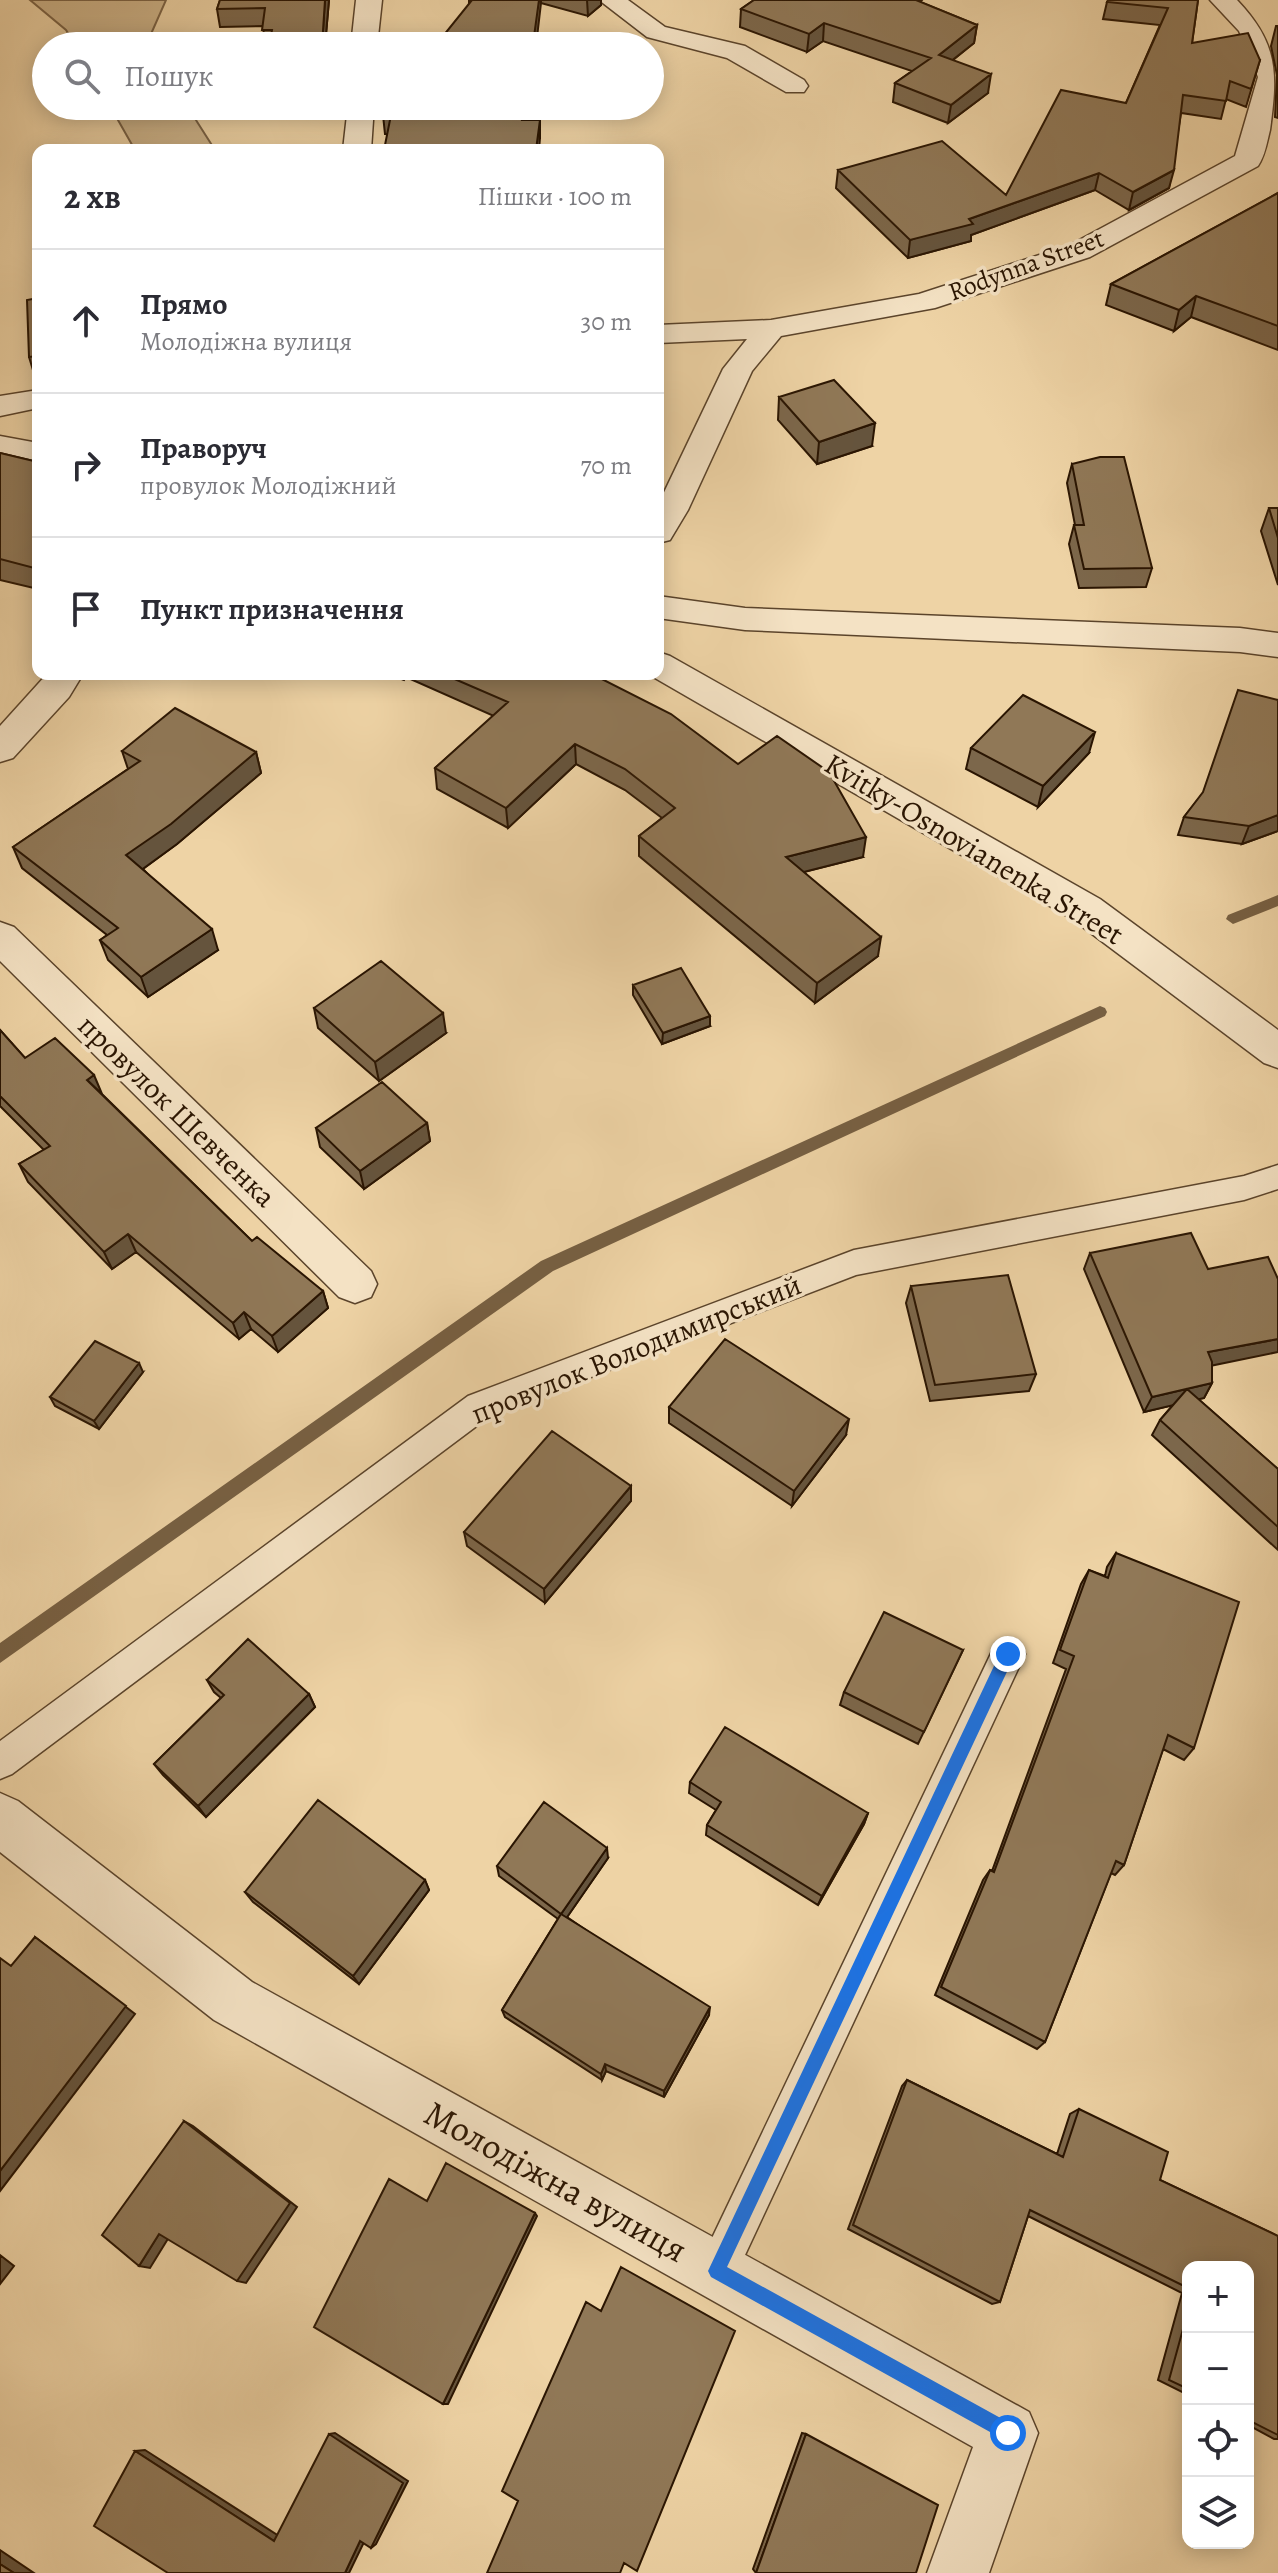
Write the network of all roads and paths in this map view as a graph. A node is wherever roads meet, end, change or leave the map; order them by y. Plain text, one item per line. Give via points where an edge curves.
1 (369, 0) edge
2 (612, 0) edge
3 (1223, 0) edge
4 (365, 32) edge
5 (656, 32) edge
6 (664, 34) edge
7 (795, 86) dead end
8 (360, 120) edge
9 (358, 144) edge
10 (771, 329) junction
11 (664, 334) edge
12 (32, 400) edge
13 (0, 406) edge
14 (0, 446) edge
15 (32, 452) edge
16 (664, 523) edge
17 (664, 608) edge
18 (1278, 645) edge
19 (664, 667) edge
20 (61, 680) edge
21 (0, 749) edge
22 (0, 937) edge
23 (1278, 1052) edge
24 (1278, 1177) edge
25 (355, 1284) dead end
26 (1008, 1654) dead end
27 (0, 1762) edge
28 (0, 1819) edge
29 (717, 2271) junction
30 (958, 2573) edge

1 - 4 street
2 - 5 street
3 - 10 street, Rodynna Street via 1251,28 1271,77 1248,160 1080,251 924,302
6 - 7 street via 736,52
8 - 9 street
10 - 11 street, Rodynna Street
10 - 16 street via 738,369
12 - 13 street
14 - 15 street
17 - 18 street via 745,619
19 - 23 street, Kvitky-Osnovianenka Street via 1086,909
20 - 21 street
22 - 25 street, провулок Шевченка
24 - 27 lane, провулок Володимирський via 1244,1188 854,1263 479,1406
26 - 29 lane
28 - 29 street, Молодіжна вулиця via 233,2001
29 - 30 street, Молодіжна вулиця via 1008,2433

